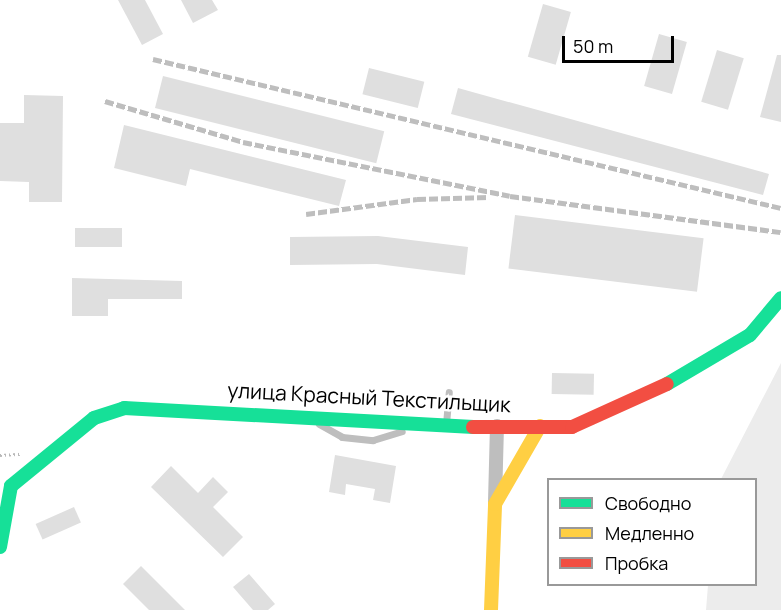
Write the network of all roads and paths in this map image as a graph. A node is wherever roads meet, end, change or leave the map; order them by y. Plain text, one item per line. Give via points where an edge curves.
1 (781, 298) edge
2 (449, 393) dead end
3 (307, 415) junction
4 (429, 425) junction
5 (497, 426) junction
6 (540, 426) junction
7 (446, 427) junction
8 (495, 504) junction
9 (0, 547) edge
10 (491, 610) edge

1 - 6 street, улица Красный Текстильщик via 750,335 676,380 572,427
2 - 7 lane
3 - 4 street, улица Красный Текстильщик
3 - 4 lane via 342,437 373,440
3 - 9 street, улица Красный Текстильщик via 124,408 94,418 11,486
4 - 7 street, улица Красный Текстильщик
5 - 6 street, улица Красный Текстильщик
5 - 7 street, улица Красный Текстильщик
5 - 8 street
6 - 8 street
8 - 10 street

